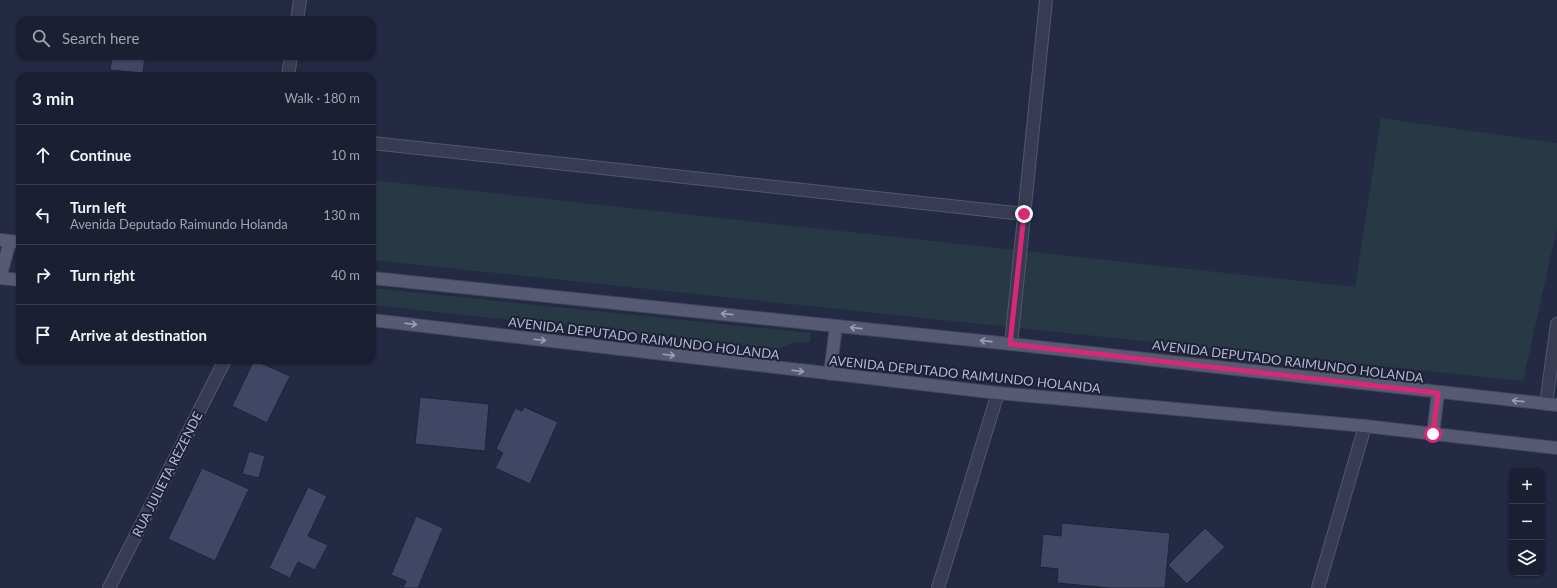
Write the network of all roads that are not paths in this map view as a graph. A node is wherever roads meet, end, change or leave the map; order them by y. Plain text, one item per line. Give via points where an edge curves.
1 (300, 0) edge
2 (1046, 0) edge
3 (298, 16) edge
4 (290, 60) edge
5 (289, 72) edge
6 (376, 143) edge
7 (1024, 214) junction
8 (10, 241) edge
9 (0, 278) edge
10 (376, 278) edge
11 (16, 280) edge
12 (376, 320) edge
13 (1557, 324) edge
14 (836, 326) junction
15 (1010, 344) junction
16 (223, 364) edge
17 (830, 374) junction
18 (998, 393) junction
19 (1438, 393) junction
20 (1551, 405) edge
21 (1365, 426) junction
22 (1433, 434) junction
23 (1557, 448) edge
24 (109, 588) edge
25 (938, 588) edge
26 (1318, 588) edge

1 - 3 street
2 - 7 street
4 - 5 street
6 - 7 street
7 - 15 street
8 - 9 main road
9 - 11 main road
14 -> 10 main road, AVENIDA DEPUTADO RAIMUNDO HOLANDA
12 -> 17 main road, AVENIDA DEPUTADO RAIMUNDO HOLANDA
13 - 20 street
15 -> 14 main road, AVENIDA DEPUTADO RAIMUNDO HOLANDA
14 - 17 main road
15 - 19 main road, AVENIDA DEPUTADO RAIMUNDO HOLANDA
16 - 24 street, RUA JULIETA REZENDE
17 - 18 main road, AVENIDA DEPUTADO RAIMUNDO HOLANDA
18 - 21 main road, AVENIDA DEPUTADO RAIMUNDO HOLANDA
18 - 25 street
20 -> 19 main road, AVENIDA DEPUTADO RAIMUNDO HOLANDA
19 - 22 main road
21 - 22 main road, AVENIDA DEPUTADO RAIMUNDO HOLANDA
21 - 26 street
22 - 23 main road, AVENIDA DEPUTADO RAIMUNDO HOLANDA

